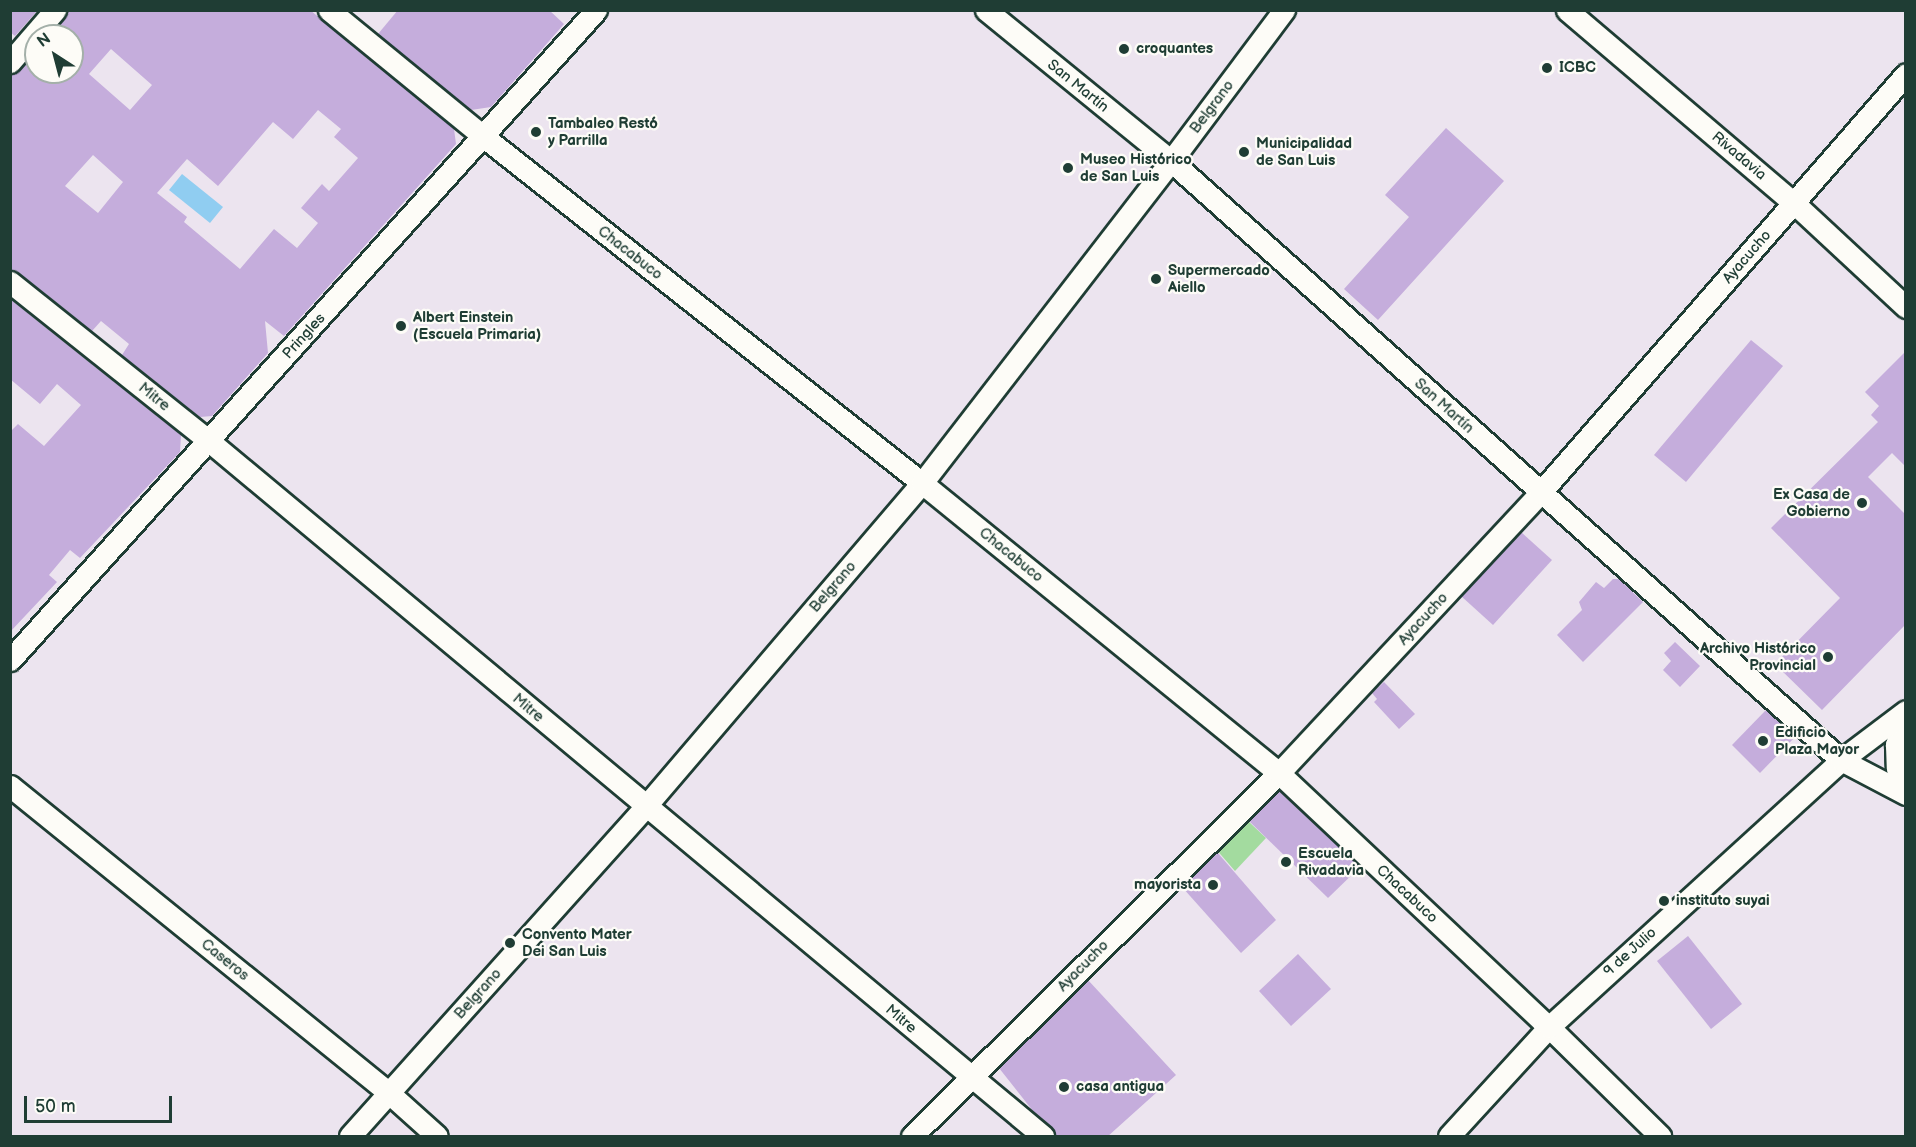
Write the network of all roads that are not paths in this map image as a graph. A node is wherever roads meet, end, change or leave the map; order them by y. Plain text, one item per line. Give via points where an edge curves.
1 (55, 10) edge
2 (329, 10) edge
3 (596, 10) edge
4 (986, 10) edge
5 (1284, 10) edge
6 (1567, 10) edge
7 (10, 62) edge
8 (1905, 74) edge
9 (484, 137) junction
10 (1172, 161) junction
11 (1794, 203) junction
12 (10, 282) edge
13 (1905, 307) edge
14 (208, 441) junction
15 (922, 483) junction
16 (1540, 493) junction
17 (10, 660) edge
18 (1905, 711) edge
19 (1905, 717) edge
20 (1841, 760) junction
21 (1279, 773) junction
22 (10, 786) edge
23 (1905, 788) edge
24 (1905, 794) edge
25 (645, 807) junction
26 (1548, 1027) junction
27 (970, 1077) junction
28 (389, 1094) junction
29 (350, 1137) edge
30 (437, 1137) edge
31 (912, 1137) edge
32 (1043, 1137) edge
33 (1449, 1137) edge
34 (1660, 1137) edge

1 - 7 street
2 - 9 street, Chacabuco
3 - 9 street, Pringles
4 - 10 street, San Martín
5 - 10 street, Belgrano
6 - 11 street, Rivadavia
8 - 11 street, Ayacucho
9 - 14 street, Pringles
9 - 15 street, Chacabuco
10 - 15 street, Belgrano
10 - 16 street, San Martín
11 - 13 street, Rivadavia
11 - 16 street, Ayacucho
12 - 14 street, Mitre
14 - 17 street, Pringles
14 - 25 street, Mitre
15 - 21 street, Chacabuco
15 - 25 street, Belgrano
16 - 20 street, San Martín
16 - 21 street, Ayacucho
18 - 20 street, 9 de Julio
19 - 23 street via 1898,732 1896,759
20 - 24 street, San Martín
20 - 26 street, 9 de Julio
21 - 26 street, Chacabuco
21 - 27 street, Ayacucho
22 - 28 street, Caseros
25 - 27 street, Mitre
25 - 28 street, Belgrano
26 - 33 street, 9 de Julio
26 - 34 street, Chacabuco
27 - 31 street, Ayacucho
27 - 32 street, Mitre
28 - 29 street, Belgrano
28 - 30 street, Caseros

